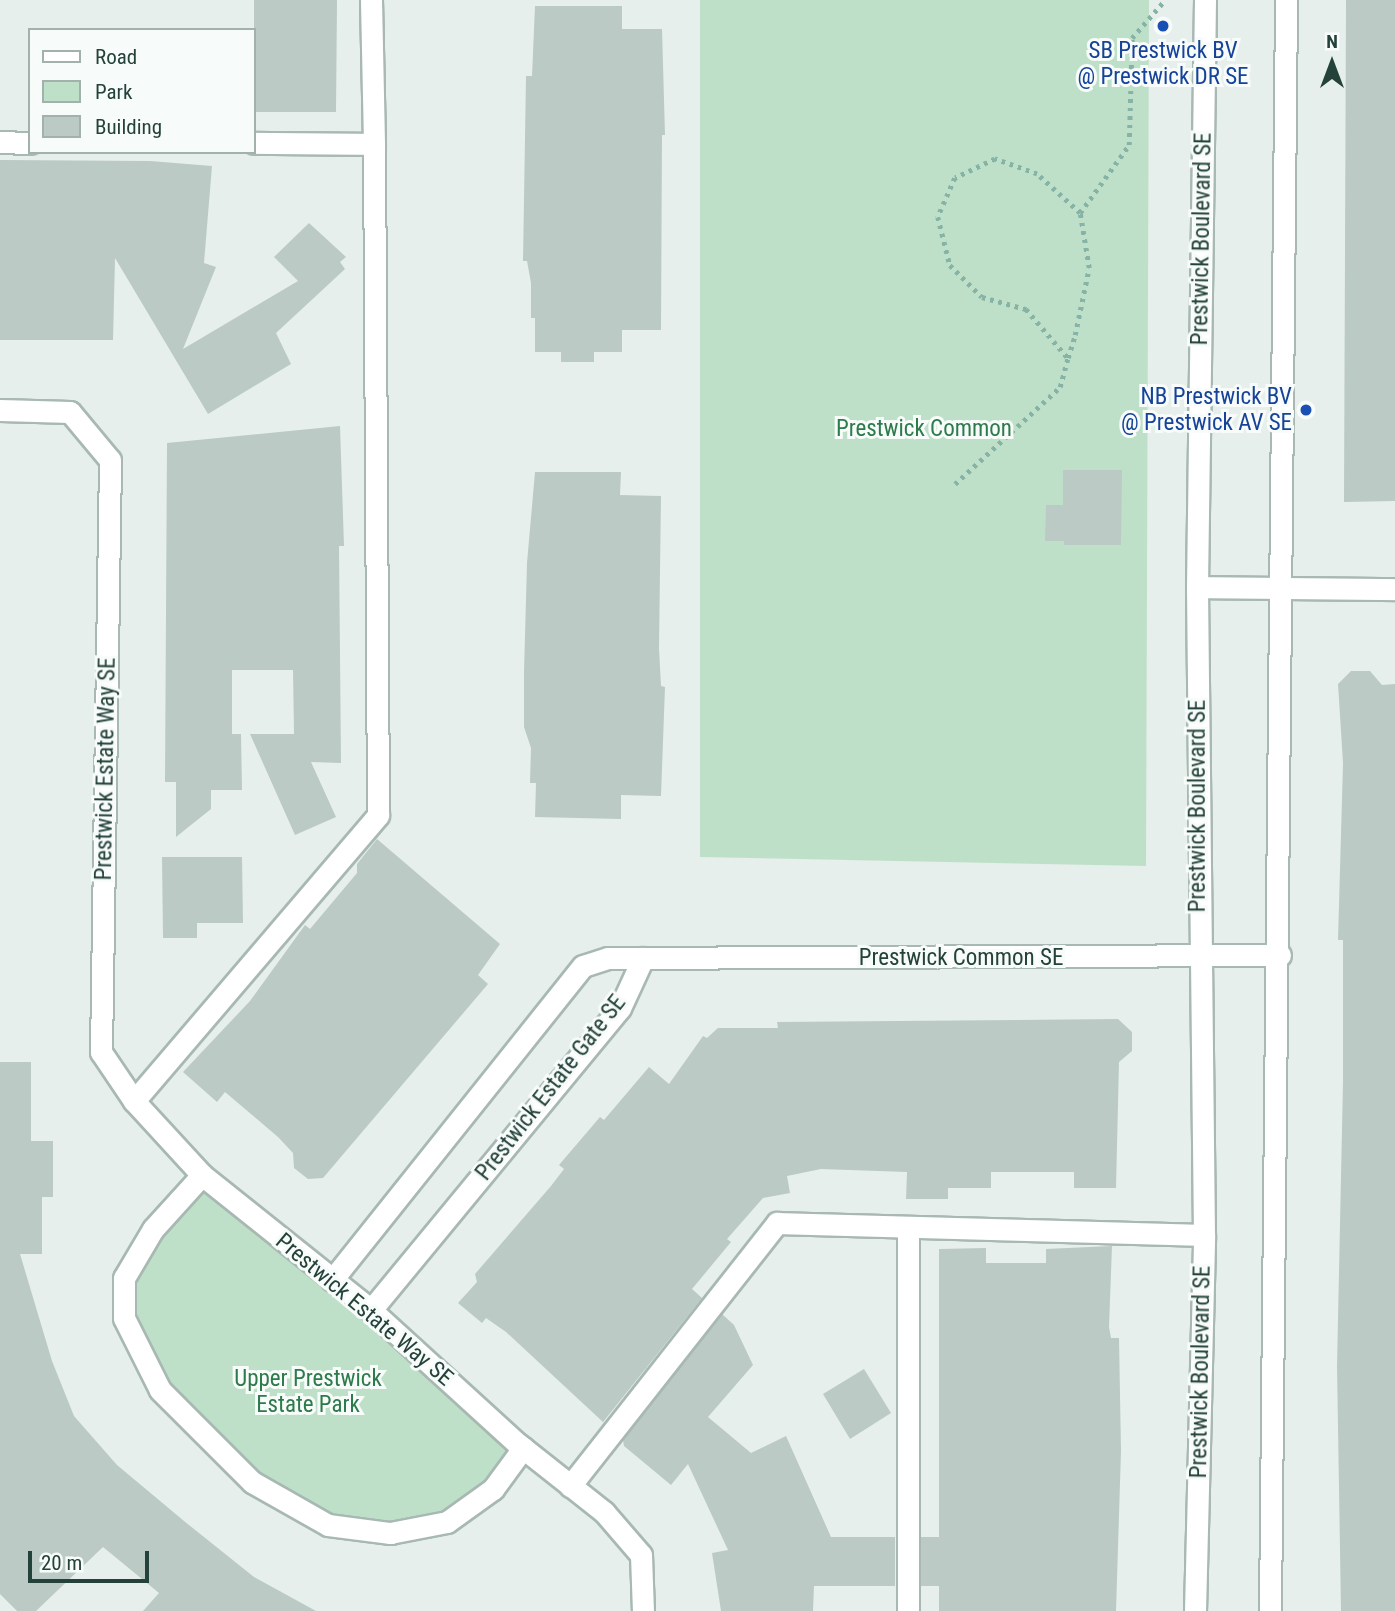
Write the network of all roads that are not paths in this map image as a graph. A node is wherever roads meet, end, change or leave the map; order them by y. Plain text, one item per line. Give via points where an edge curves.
1 (372, 0) edge
2 (1205, 0) edge
3 (1286, 0) edge
4 (0, 142) edge
5 (28, 142) edge
6 (256, 143) edge
7 (374, 144) junction
8 (0, 410) edge
9 (1197, 587) junction
10 (1283, 588) junction
11 (1395, 589) edge
12 (1280, 955) junction
13 (643, 958) junction
14 (1198, 958) junction
15 (134, 1101) junction
16 (202, 1175) junction
17 (908, 1227) junction
18 (1204, 1236) junction
19 (332, 1280) junction
20 (372, 1310) junction
21 (523, 1448) junction
22 (570, 1486) junction
23 (643, 1611) edge
24 (908, 1611) edge
25 (1195, 1611) edge
26 (1270, 1611) edge

1 - 7 street
2 - 9 street, Prestwick Boulevard SE
3 - 10 street
4 - 5 street
6 - 7 street
7 - 15 street via 378,815
8 - 15 street, Prestwick Estate Way SE via 70,412 110,460 101,1052
9 - 10 street
9 - 14 street, Prestwick Boulevard SE
10 - 11 street
10 - 12 street
12 - 14 street, Prestwick Common SE
12 - 26 street
13 - 14 street, Prestwick Common SE
13 - 19 street, Prestwick Estate Gate SE via 608,958 583,965
13 - 20 street, Prestwick Estate Gate SE via 620,1008
14 - 18 street, Prestwick Boulevard SE
15 - 16 street, Prestwick Estate Way SE
16 - 19 street, Prestwick Estate Way SE
16 - 21 street via 153,1229 124,1278 124,1318 160,1391 252,1482 328,1525 390,1534 447,1522 493,1489
17 - 18 street
17 - 22 street via 777,1223
17 - 24 street
18 - 25 street, Prestwick Boulevard SE
19 - 20 street, Prestwick Estate Way SE
20 - 21 street, Prestwick Estate Way SE
21 - 22 street, Prestwick Estate Way SE
22 - 23 street, Prestwick Estate Way SE via 604,1512 641,1555

